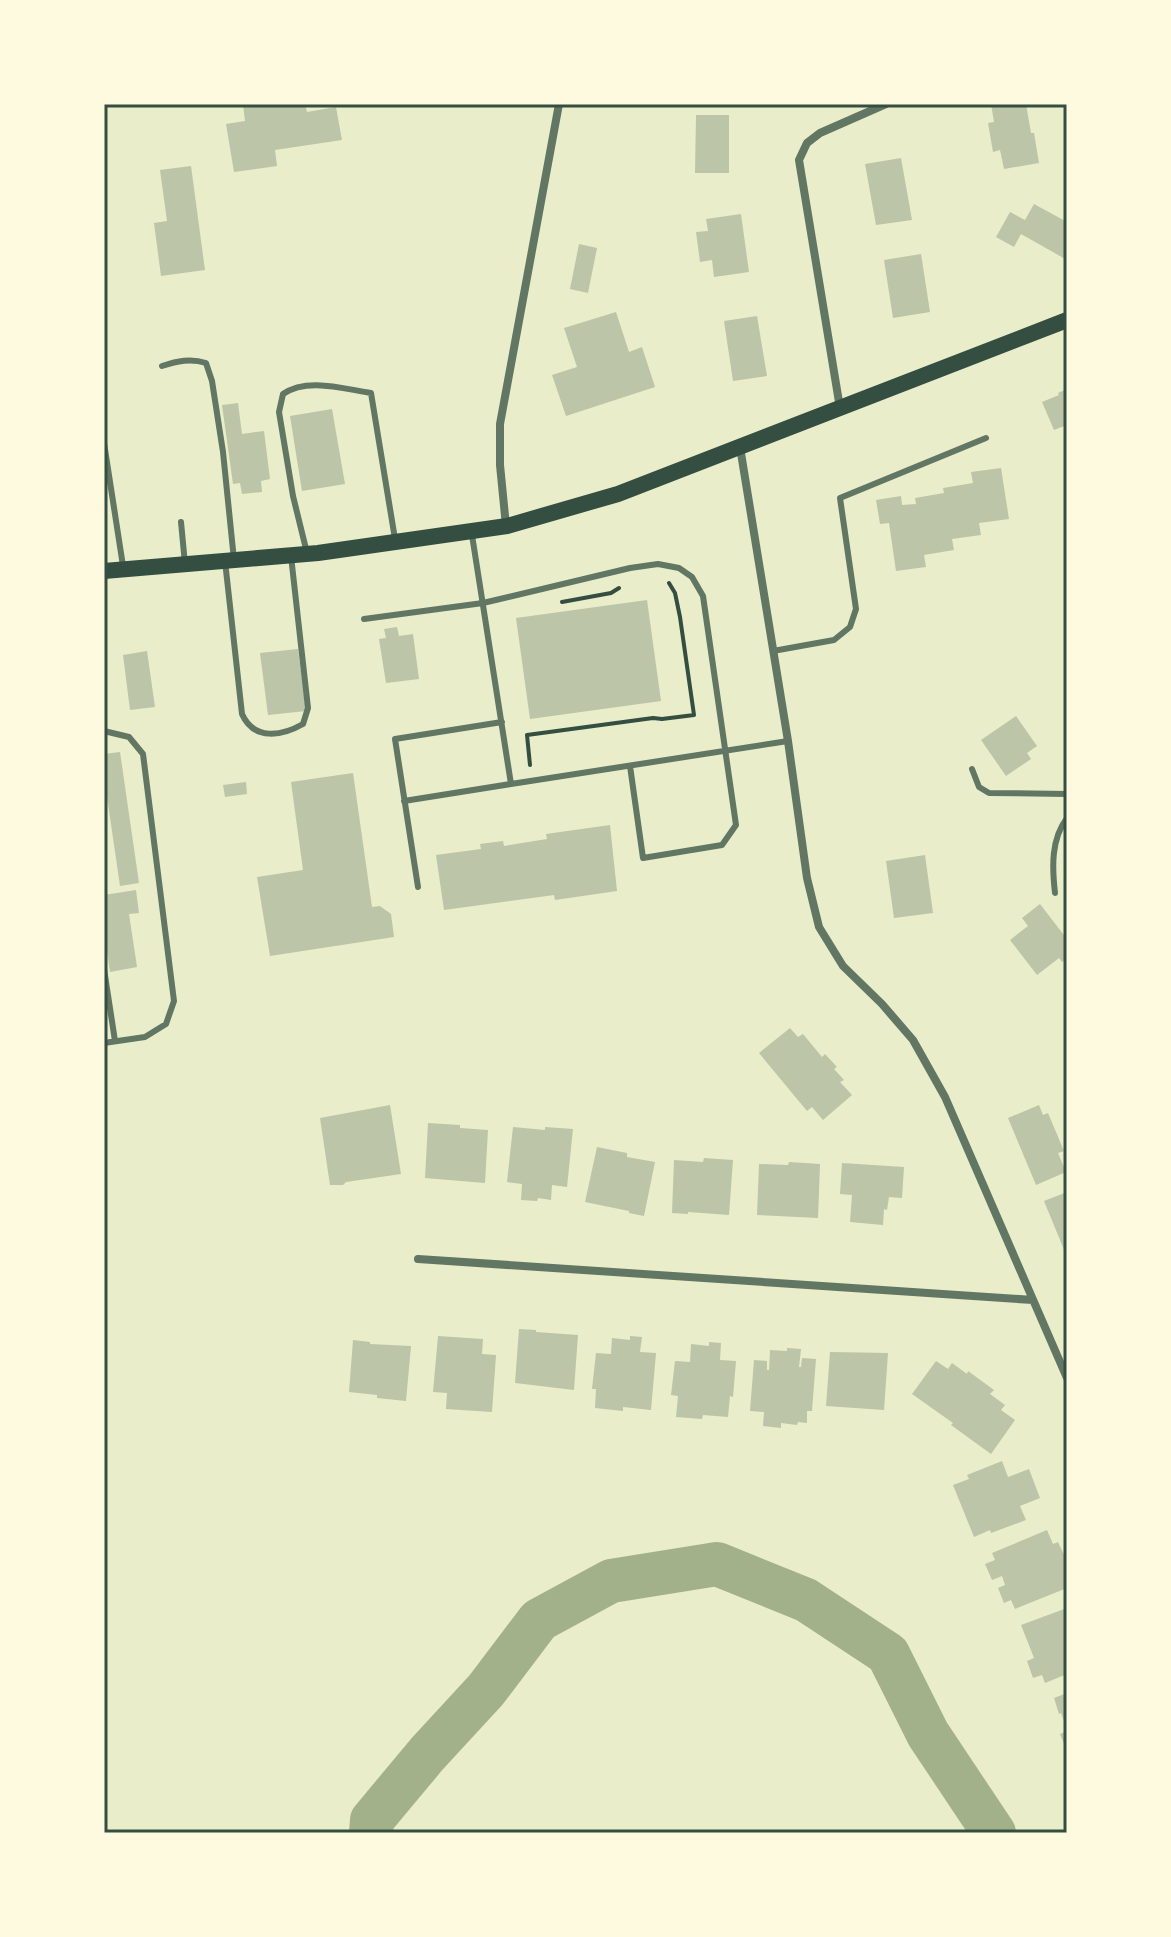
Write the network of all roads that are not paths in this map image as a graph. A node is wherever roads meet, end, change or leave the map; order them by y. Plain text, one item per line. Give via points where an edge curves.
1 (559, 104) edge
2 (886, 104) edge
3 (1067, 320) edge
4 (162, 366) dead end
5 (840, 409) junction
6 (986, 438) dead end
7 (104, 443) edge
8 (740, 446) junction
9 (106, 473) edge
10 (181, 522) dead end
11 (507, 526) junction
12 (472, 532) junction
13 (396, 542) junction
14 (299, 554) junction
15 (230, 561) junction
16 (185, 564) junction
17 (124, 569) junction
18 (104, 571) edge
19 (483, 603) junction
20 (364, 619) dead end
21 (773, 651) junction
22 (502, 722) junction
23 (104, 731) edge
24 (788, 741) junction
25 (726, 751) junction
26 (630, 766) junction
27 (972, 769) dead end
28 (511, 784) junction
29 (1067, 794) edge
30 (404, 801) junction
31 (1067, 818) edge
32 (418, 887) dead end
33 (1055, 893) dead end
34 (104, 969) edge
35 (115, 1041) junction
36 (104, 1043) edge
37 (418, 1259) dead end
38 (1033, 1300) junction
39 (1067, 1378) edge

1 - 11 street via 500,424
2 - 5 street via 820,133 807,143 799,160
3 - 5 main road
4 - 15 lane via 206,363 223,452
5 - 8 main road
6 - 21 lane via 840,498 856,609 850,627 834,640
7 - 9 lane
8 - 11 main road via 618,494
8 - 21 street
9 - 17 lane
10 - 16 lane
11 - 12 main road
12 - 13 main road
12 - 19 lane
13 - 14 main road
13 - 14 lane via 371,393 313,385 283,394 279,412
14 - 15 main road
14 - 15 lane via 308,708 303,724 268,735 252,728 242,714
15 - 16 main road
16 - 17 main road
17 - 18 main road
19 - 20 lane
19 - 22 lane
19 - 25 lane via 630,568 679,568 692,577 703,596
21 - 24 street
22 - 28 lane
22 - 30 lane via 395,739
23 - 35 lane via 129,737 143,754 174,1001 166,1024 145,1037
24 - 25 lane
24 - 38 street via 819,927 843,966 913,1040 945,1097
25 - 26 lane
25 - 26 lane via 736,825 722,845 643,858
26 - 28 lane
27 - 29 lane via 979,787 989,793
28 - 30 lane
30 - 32 lane
31 - 33 lane via 1053,852
34 - 35 lane
35 - 36 lane
37 - 38 street
38 - 39 street

